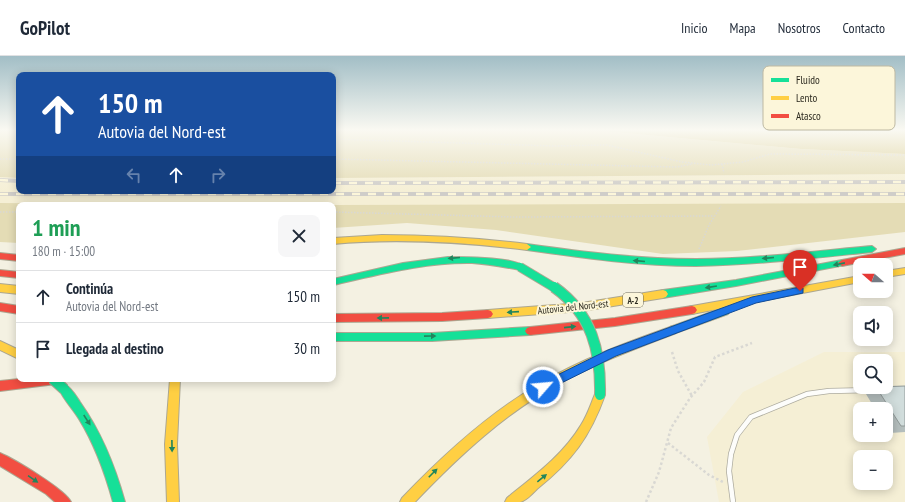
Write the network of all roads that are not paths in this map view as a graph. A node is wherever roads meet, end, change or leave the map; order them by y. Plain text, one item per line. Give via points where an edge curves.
1 (336, 235) edge
2 (336, 241) edge
3 (905, 247) edge
4 (546, 249) junction
5 (905, 251) edge
6 (0, 252) edge
7 (16, 253) edge
8 (0, 256) edge
9 (16, 258) edge
10 (905, 271) edge
11 (0, 273) edge
12 (893, 273) edge
13 (16, 275) edge
14 (853, 280) edge
15 (336, 281) edge
16 (0, 288) edge
17 (16, 290) edge
18 (755, 300) junction
19 (0, 307) edge
20 (16, 310) edge
21 (336, 318) edge
22 (336, 337) edge
23 (349, 337) junction
24 (336, 339) edge
25 (0, 345) edge
26 (16, 353) edge
27 (31, 382) edge
28 (57, 382) edge
29 (174, 382) edge
30 (0, 386) edge
31 (853, 391) edge
32 (0, 459) edge
33 (65, 502) edge
34 (119, 502) edge
35 (173, 502) edge
36 (406, 502) edge
37 (511, 502) edge
38 (733, 502) edge

1 - 4 highway via 393,231 470,234
2 - 4 highway via 383,236 438,237
3 -> 4 highway via 689,263 642,262
5 -> 21 highway, Autovia del Nord-est / A-2 via 736,283 582,307 442,316
6 - 7 highway
8 - 9 highway
10 - 12 highway
11 - 13 highway
14 - 18 highway, Autovia del Nord-est / A-2
37 -> 15 highway, bridge via 544,476 572,448 592,419 600,395 602,367 595,338 582,315 562,292 547,280 520,267 486,259 454,258
16 - 17 highway
23 -> 18 highway, Autovia del Nord-est / A-2 via 446,336 531,331 643,318
36 -> 18 highway via 447,459 480,430 543,387 612,353
19 - 20 highway
22 - 23 highway, Autovia del Nord-est / A-2
23 - 24 highway
25 - 26 highway
27 - 30 highway
28 -> 34 highway, bridge via 74,400 94,430 112,472
29 -> 35 highway
31 - 38 lane via 807,394 751,417 737,435 731,454 729,471
32 -> 33 highway

